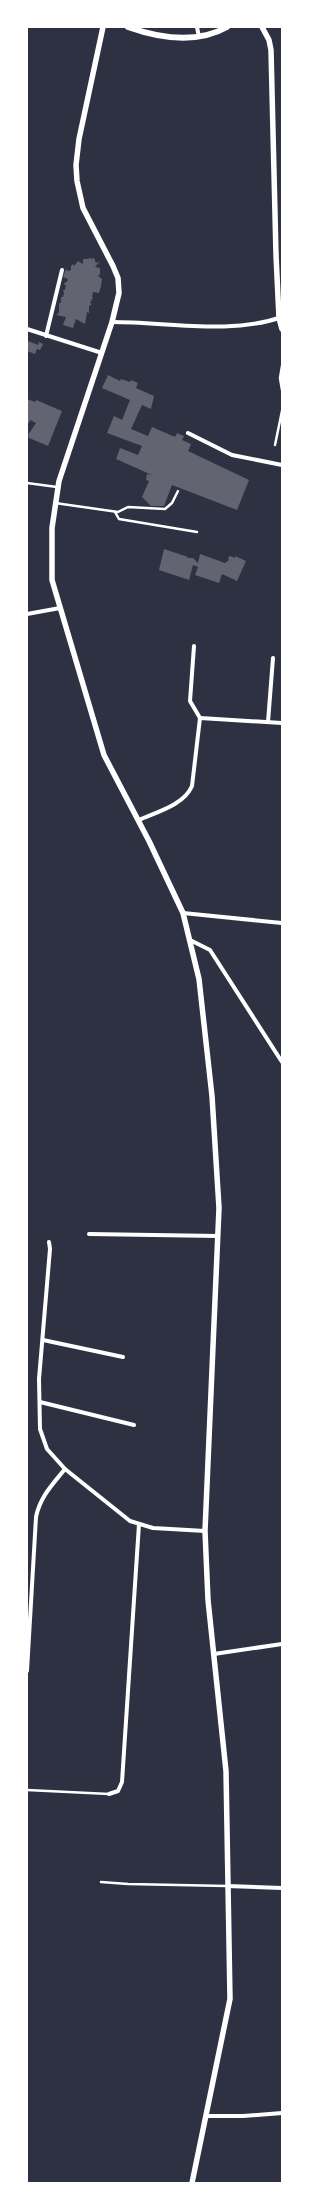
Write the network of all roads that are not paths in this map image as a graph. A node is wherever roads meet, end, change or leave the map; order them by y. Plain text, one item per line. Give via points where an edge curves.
1 (103, 27) edge
2 (128, 27) edge
3 (197, 27) edge
4 (227, 27) edge
5 (262, 27) edge
6 (199, 37) junction
7 (62, 270) dead end
8 (281, 317) edge
9 (112, 322) junction
10 (282, 329) edge
11 (27, 330) edge
12 (44, 336) junction
13 (102, 353) junction
14 (282, 366) edge
15 (282, 390) edge
16 (282, 411) edge
17 (188, 433) dead end
18 (275, 445) dead end
19 (282, 465) edge
20 (27, 483) edge
21 (58, 487) junction
22 (178, 492) dead end
23 (55, 503) junction
24 (114, 512) junction
25 (197, 532) dead end
26 (60, 608) junction
27 (27, 614) edge
28 (194, 646) dead end
29 (274, 658) dead end
30 (200, 718) junction
31 (268, 722) junction
32 (282, 723) edge
33 (139, 820) junction
34 (183, 913) junction
35 (282, 923) edge
36 (190, 940) junction
37 (282, 1062) edge
38 (89, 1234) dead end
39 (218, 1236) junction
40 (49, 1242) dead end
41 (44, 1340) junction
42 (123, 1357) dead end
43 (40, 1402) junction
44 (134, 1425) dead end
45 (64, 1469) junction
46 (139, 1524) junction
47 (205, 1531) junction
48 (282, 1644) edge
49 (214, 1654) junction
50 (27, 1671) edge
51 (27, 1790) edge
52 (109, 1794) joint
53 (101, 1882) dead end
54 (227, 1886) junction
55 (282, 1888) edge
56 (282, 2113) edge
57 (207, 2116) junction
58 (192, 2183) edge

1 - 9 street via 79,139 76,165 83,208 118,278 119,292
2 - 6 main road via 166,37
3 - 6 street
4 - 6 main road
5 - 8 street via 271,50 276,255
7 - 12 street
8 - 9 street via 258,325 236,326
8 - 10 street
9 - 13 street
11 - 12 street
12 - 13 street
13 - 21 street
14 - 15 lane
16 - 18 lane
17 - 19 street via 232,455
20 - 21 lane
21 - 23 street
22 - 24 lane via 165,509 128,507
23 - 24 lane
23 - 26 street via 51,544 52,575
24 - 25 lane via 119,519
26 - 27 street
26 - 33 street via 104,755
28 - 30 street via 190,701
29 - 31 street
30 - 31 street
30 - 33 street via 190,790 178,802
31 - 32 street
33 - 34 street
34 - 35 street
34 - 36 street
36 - 37 street via 210,950
36 - 39 street via 199,979 212,1096 219,1208
38 - 39 street
39 - 47 street
40 - 41 street
41 - 42 street
41 - 43 street via 39,1379
43 - 44 street
43 - 45 street via 42,1436 51,1455
45 - 46 street via 122,1516
45 - 50 street via 45,1494 36,1517
46 - 47 street via 160,1529
46 - 52 street via 122,1782 118,1790
47 - 49 street via 207,1593
48 - 49 street
49 - 54 street via 226,1772
51 - 52 lane
53 - 54 lane
54 - 55 street
54 - 57 street via 230,1999
56 - 57 street
57 - 58 street

